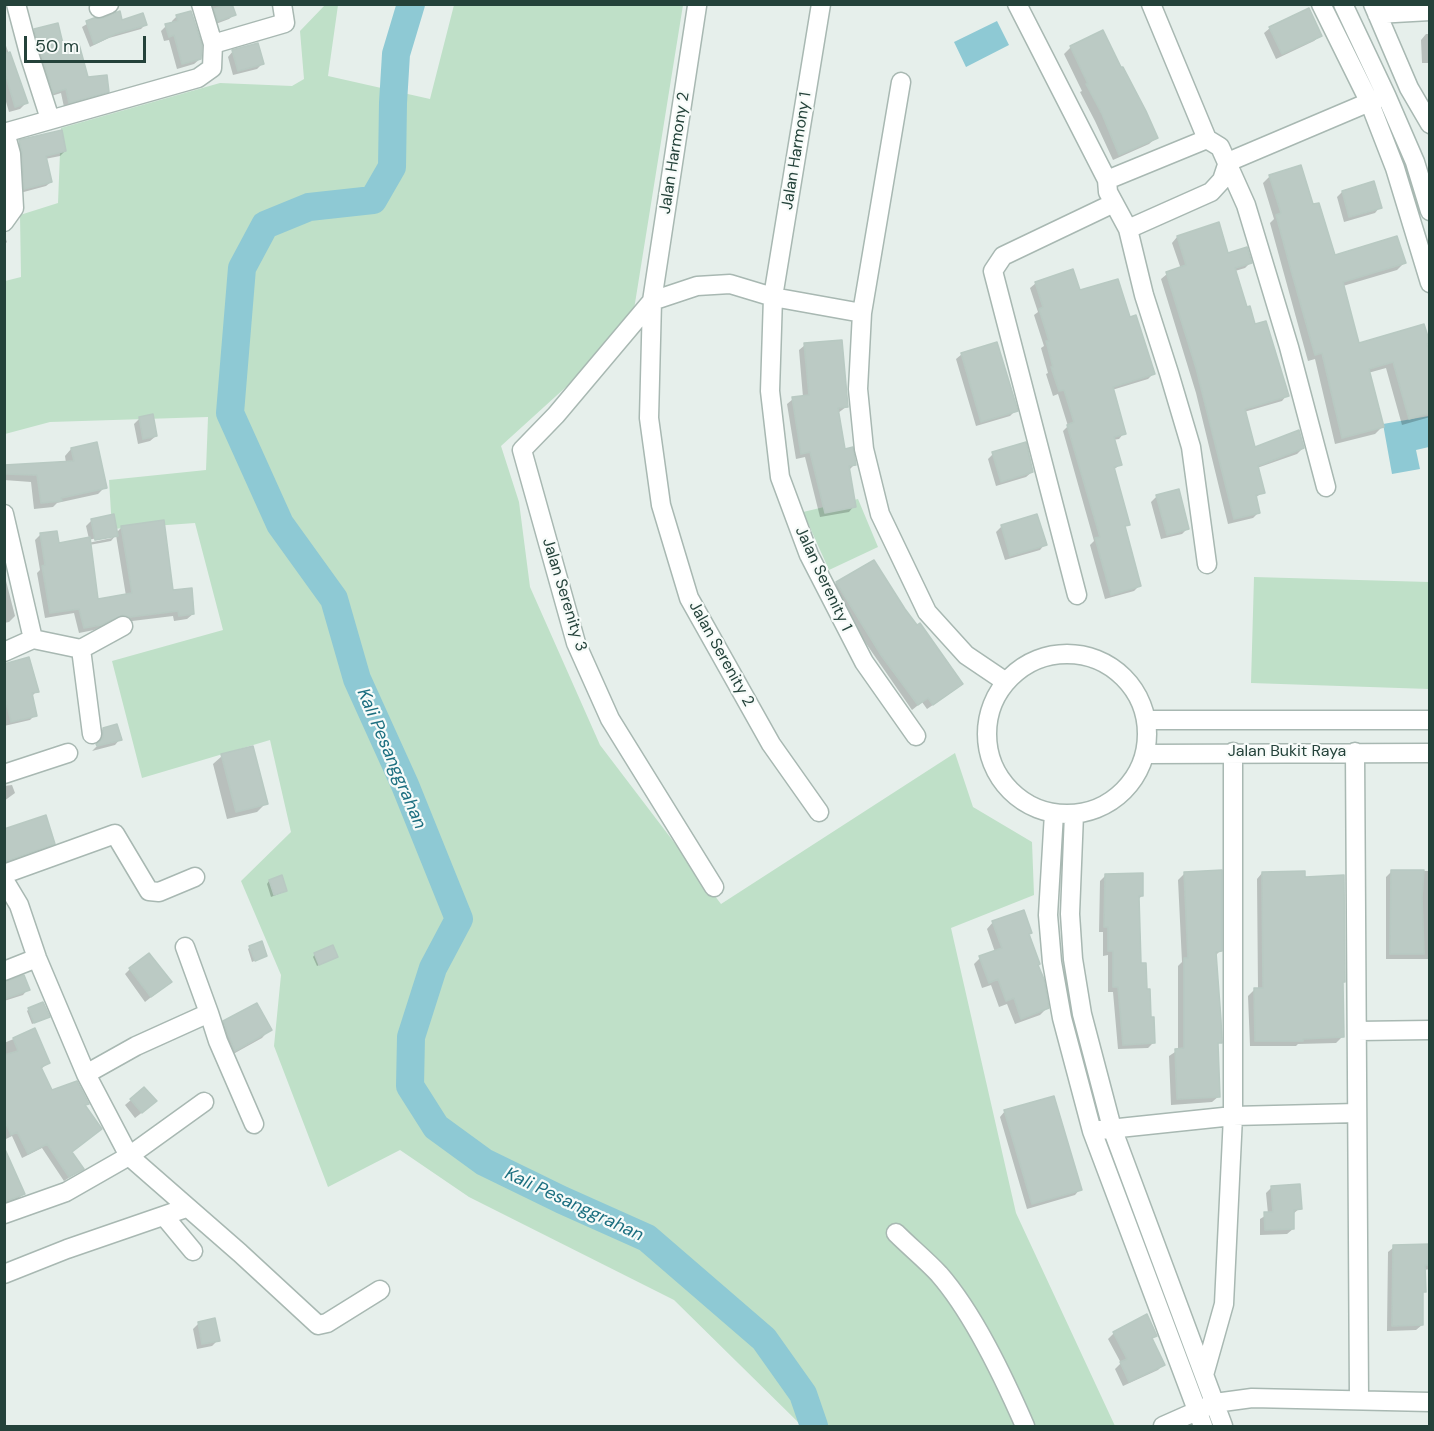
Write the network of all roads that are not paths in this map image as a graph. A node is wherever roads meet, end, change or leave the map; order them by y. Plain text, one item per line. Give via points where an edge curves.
1 (16, 4) edge
2 (201, 4) edge
3 (282, 4) edge
4 (821, 4) edge
5 (1017, 4) edge
6 (1151, 4) edge
7 (1321, 4) edge
8 (1343, 4) edge
9 (697, 6) dead end
10 (1375, 9) edge
11 (1430, 11) edge
12 (213, 44) junction
13 (901, 82) dead end
14 (1378, 98) junction
15 (50, 119) junction
16 (1430, 124) edge
17 (5, 133) edge
18 (1207, 140) junction
19 (1422, 160) edge
20 (1228, 162) junction
21 (1395, 168) junction
22 (1107, 180) junction
23 (1114, 203) junction
24 (1430, 211) edge
25 (4, 222) edge
26 (1128, 229) junction
27 (1430, 283) edge
28 (773, 297) junction
29 (652, 301) junction
30 (861, 313) junction
31 (1326, 487) dead end
32 (4, 514) edge
33 (1207, 564) dead end
34 (1077, 595) dead end
35 (123, 626) dead end
36 (33, 639) junction
37 (81, 649) junction
38 (4, 652) edge
39 (1006, 682) junction
40 (1147, 720) junction
41 (1430, 720) edge
42 (92, 735) dead end
43 (916, 736) dead end
44 (1233, 752) junction
45 (1355, 752) junction
46 (68, 753) dead end
47 (1430, 753) edge
48 (1145, 754) junction
49 (4, 774) edge
50 (819, 812) dead end
51 (1054, 813) junction
52 (1074, 814) junction
53 (4, 874) edge
54 (195, 877) dead end
55 (4, 880) edge
56 (714, 887) dead end
57 (185, 947) dead end
58 (37, 958) junction
59 (4, 970) edge
60 (209, 1013) junction
61 (1430, 1030) edge
62 (1357, 1031) junction
63 (86, 1074) junction
64 (204, 1102) dead end
65 (1357, 1113) junction
66 (1233, 1116) junction
67 (254, 1124) dead end
68 (1112, 1128) junction
69 (1092, 1131) junction
70 (129, 1156) junction
71 (186, 1208) junction
72 (4, 1214) edge
73 (164, 1216) junction
74 (896, 1233) dead end
75 (193, 1251) dead end
76 (4, 1274) edge
77 (380, 1290) dead end
78 (1204, 1375) junction
79 (1359, 1399) junction
80 (1430, 1402) edge
81 (1215, 1403) junction
82 (1201, 1419) edge
83 (1025, 1426) edge
84 (1163, 1426) edge
85 (1222, 1426) edge

1 - 15 street
2 - 12 street
3 - 12 street via 285,23
4 - 28 street, Jalan Harmony 1
5 - 22 street
6 - 18 street
7 - 14 street
8 - 14 street
9 - 29 street, Jalan Harmony 2
10 - 11 street
10 - 16 street via 1409,88
12 - 15 street via 212,68 198,78
13 - 30 street
14 - 19 street
14 - 20 street
14 - 21 street
15 - 17 street
17 - 25 street via 11,154 14,208
18 - 20 street via 1220,147
18 - 22 street
19 - 21 street
19 - 24 street
20 - 26 street via 1222,180 1211,192
20 - 31 street via 1246,205 1290,347
21 - 27 street
22 - 23 street
23 - 26 street
23 - 34 street via 1003,256 993,271
26 - 33 street via 1191,447
28 - 29 street via 730,284 698,286
28 - 30 street
28 - 43 street, Jalan Serenity 1 via 770,391 780,477 809,555 864,662
29 - 50 street, Jalan Serenity 2 via 649,418 661,505 689,598 771,744
29 - 56 street, Jalan Serenity 3 via 522,450 576,644 609,719
30 - 39 street via 858,388 864,449 880,514 927,612 966,655
32 - 36 street
35 - 37 street
36 - 37 street
36 - 38 street
37 - 42 street
39 - 40 street via 1024,666 1047,657 1071,654 1095,659 1119,673 1137,694
39 - 51 street via 994,700 988,720 987,741 993,766 1008,789 1029,805
40 - 41 street, Jalan Bukit Raya
40 - 48 street
44 - 45 street, Jalan Bukit Raya
44 - 48 street, Jalan Bukit Raya
44 - 66 street
45 - 47 street, Jalan Bukit Raya
45 - 62 street
46 - 49 street
48 - 52 street via 1136,777 1119,795 1098,808
51 - 52 street
51 - 69 street via 1048,915 1052,962 1062,1018
52 - 68 street via 1070,914 1073,958 1082,1014
53 - 54 street via 115,834 149,891 159,892
55 - 58 street via 19,905
57 - 60 street
58 - 59 street
58 - 63 street
60 - 63 street
60 - 67 street
61 - 62 street
62 - 65 street
63 - 70 street
64 - 70 street
65 - 66 street
65 - 79 street
66 - 68 street
66 - 78 street via 1224,1304
68 - 69 street
68 - 78 street
69 - 82 street
70 - 71 street
70 - 72 street via 66,1192
71 - 73 street
71 - 77 street via 318,1325
73 - 75 street
73 - 76 street
74 - 83 street via 940,1275 966,1311
78 - 81 street
79 - 80 street
79 - 81 street via 1252,1398
81 - 82 street
81 - 85 street
82 - 84 street

